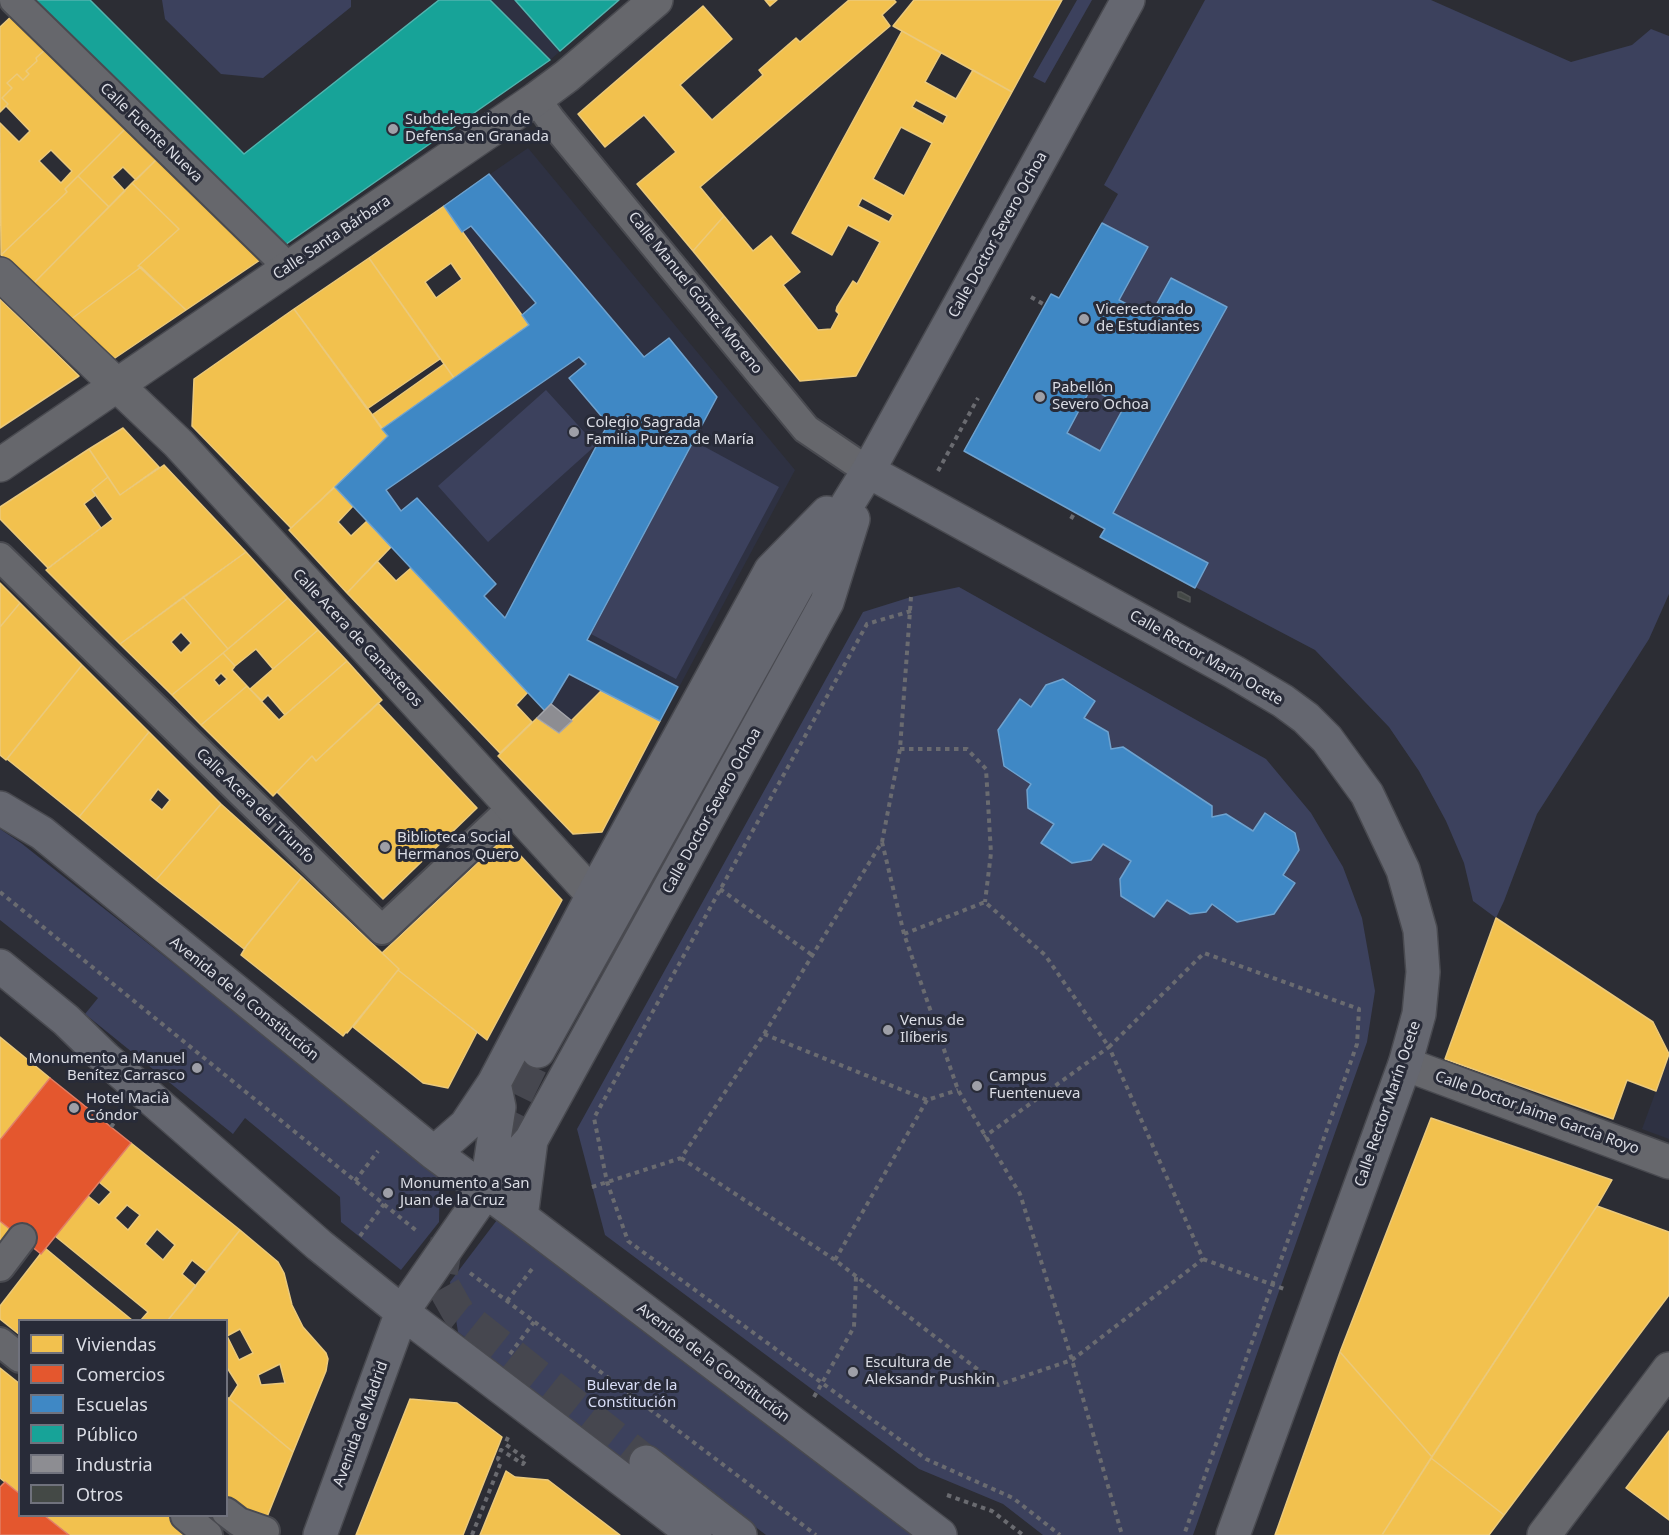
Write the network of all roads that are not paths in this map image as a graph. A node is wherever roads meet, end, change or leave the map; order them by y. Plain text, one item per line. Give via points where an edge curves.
1 (6, 0) edge
2 (14, 0) edge
3 (656, 0) edge
4 (1128, 0) edge
5 (0, 6) edge
6 (536, 99) junction
7 (288, 267) junction
8 (0, 274) edge
9 (118, 384) junction
10 (0, 465) edge
11 (868, 471) junction
12 (0, 557) edge
13 (513, 807) junction
14 (0, 808) edge
15 (593, 895) junction
16 (0, 966) edge
17 (538, 1051) tunnel mouth
18 (1405, 1064) junction
19 (494, 1083) junction
20 (531, 1140) junction
21 (434, 1153) junction
22 (1669, 1162) edge
23 (486, 1191) junction
24 (521, 1216) junction
25 (22, 1239) dead end
26 (0, 1267) edge
27 (402, 1312) junction
28 (0, 1342) edge
29 (18, 1356) edge
30 (1669, 1369) edge
31 (646, 1462) tunnel mouth
32 (228, 1514) edge
33 (186, 1517) edge
34 (266, 1531) dead end
35 (208, 1535) edge
36 (320, 1535) edge
37 (695, 1535) edge
38 (740, 1535) edge
39 (940, 1535) edge
40 (1233, 1535) edge
41 (1544, 1535) edge

1 - 5 street
2 - 7 street, Calle Fuente Nueva
3 - 6 street, Calle Santa Bárbara
4 - 11 main road, Calle Doctor Severo Ochoa
6 - 7 street, Calle Santa Bárbara
6 - 11 street, Calle Manuel Gómez Moreno via 806,429
7 - 9 street, Calle Santa Bárbara
8 - 9 street, Calle Acera de Canasteros
9 - 10 street, Calle Santa Bárbara
9 - 13 street, Calle Acera de Canasteros
11 - 15 main road, Calle Doctor Severo Ochoa via 771,570
11 - 17 main road, Calle Doctor Severo Ochoa via 799,584
11 - 18 main road, Calle Rector Marín Ocete via 1234,672 1306,718 1327,739 1378,815 1403,870 1420,930 1423,972 1419,1014
11 - 20 main road, Calle Doctor Severo Ochoa via 827,602
12 - 13 street, Calle Acera del Triunfo via 382,930
13 - 15 street, Calle Acera de Canasteros
14 - 21 main road, Avenida de la Constitución via 42,833
15 - 19 main road, Calle Doctor Severo Ochoa
16 - 27 main road via 319,1245
18 - 22 street, Calle Doctor Jaime García Royo
18 - 40 main road, Calle Rector Marín Ocete
19 - 21 main road, Calle Doctor Severo Ochoa via 466,1125
19 - 23 main road via 500,1107
20 - 23 main road, Calle Doctor Severo Ochoa
20 - 24 main road, Calle Doctor Severo Ochoa
21 - 23 main road, Avenida de la Constitución
23 - 24 main road, Avenida de la Constitución
23 - 27 main road
24 - 39 main road, Avenida de la Constitución
25 - 26 street
27 - 36 main road, Avenida de Madrid
27 - 37 main road
28 - 29 street
30 - 41 street
31 - 38 main road
32 - 34 street via 239,1522
33 - 35 street

